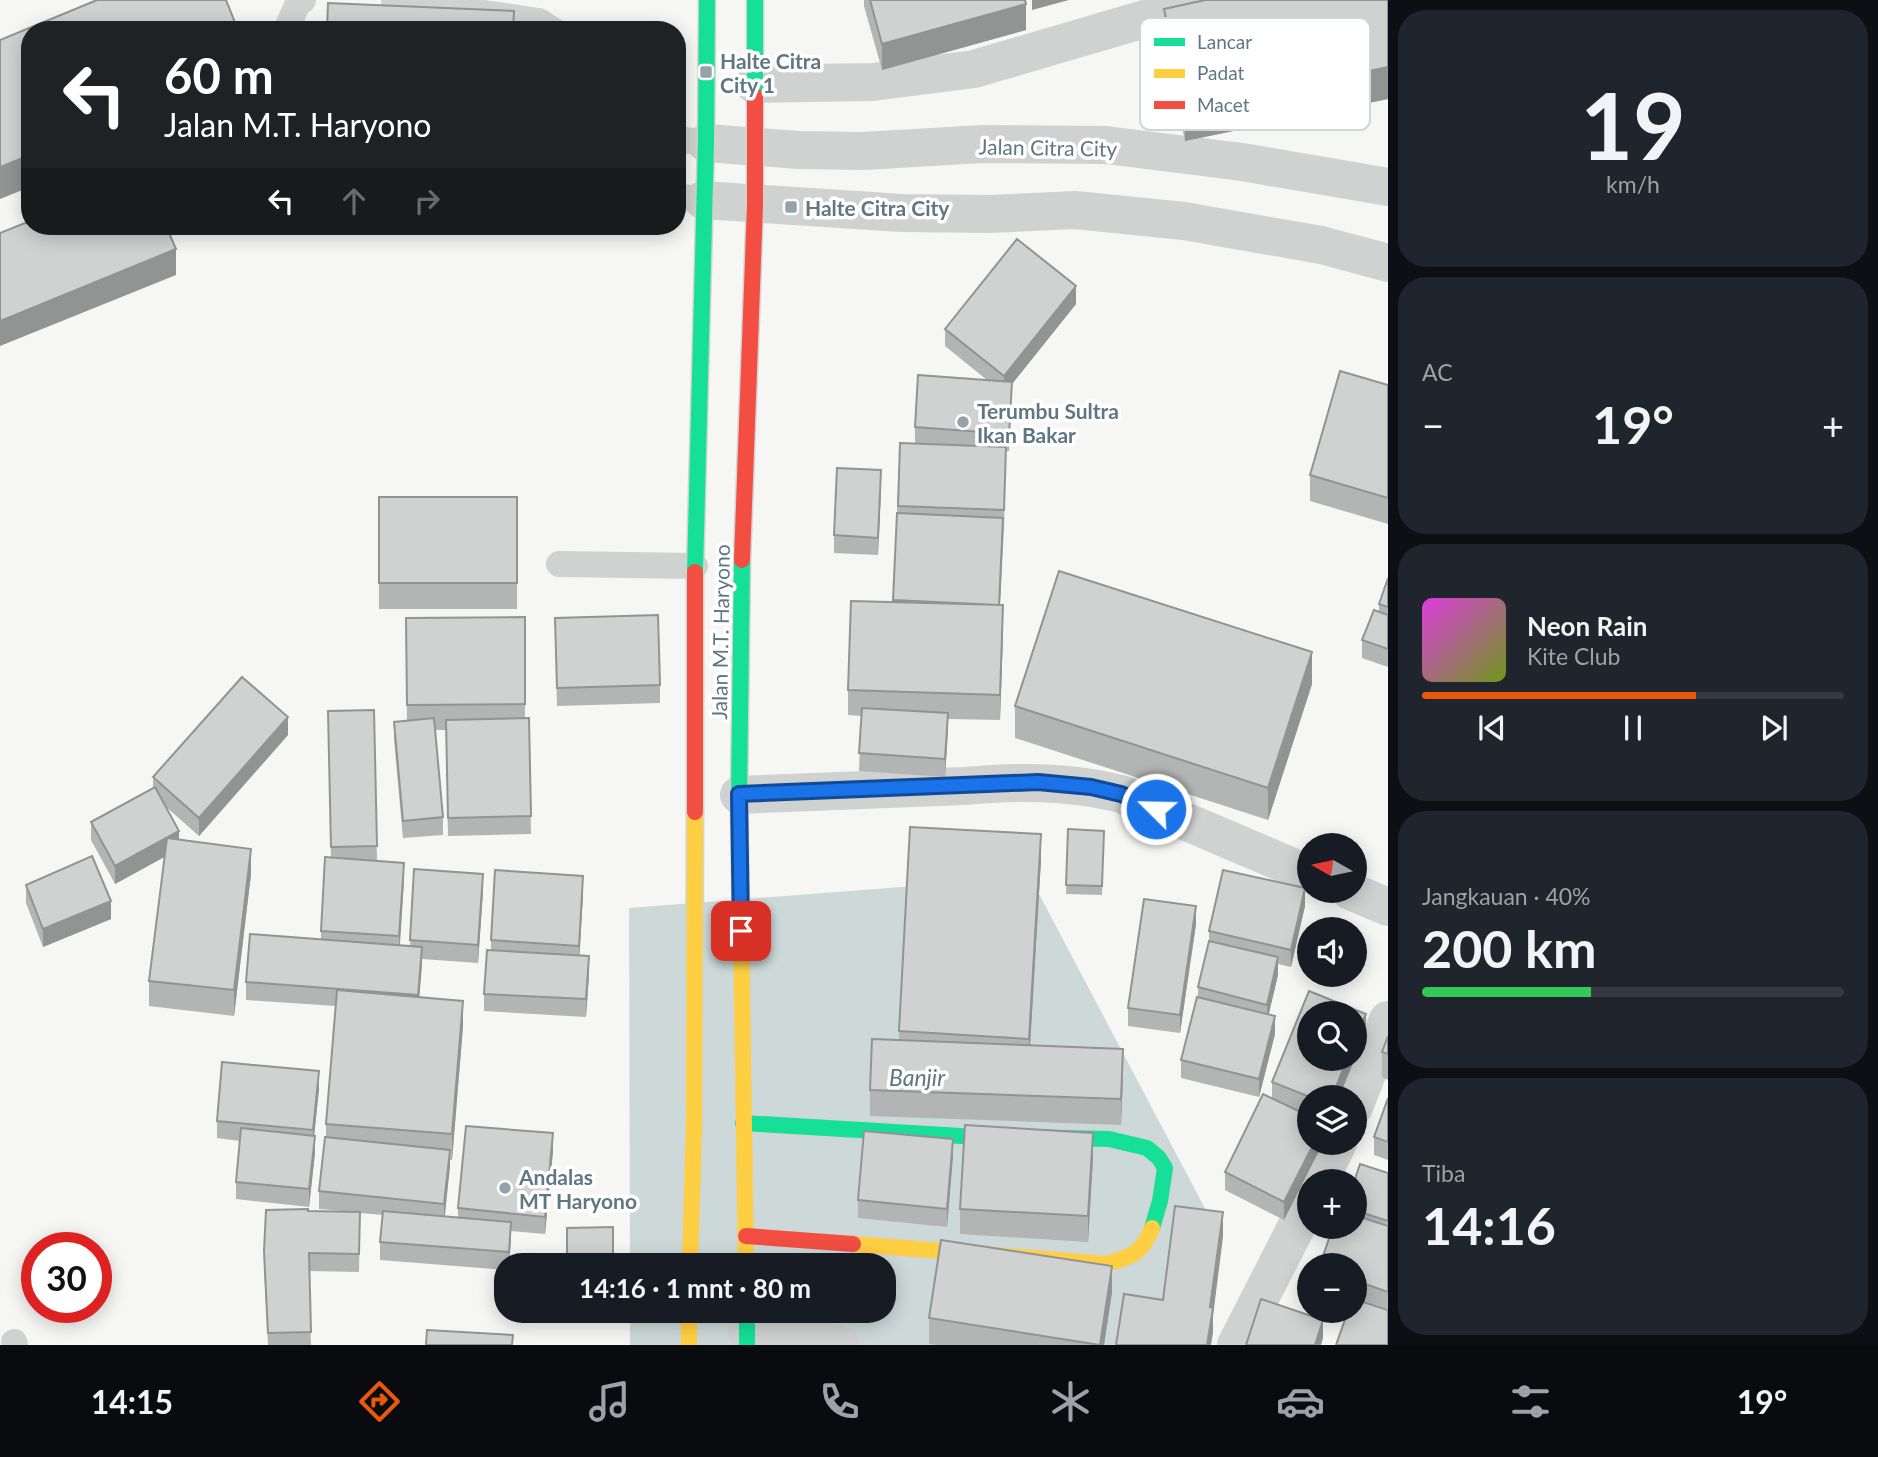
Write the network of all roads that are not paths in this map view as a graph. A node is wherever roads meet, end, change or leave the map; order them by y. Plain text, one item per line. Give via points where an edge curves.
1 (303, 0) edge
2 (394, 0) edge
3 (707, 0) edge
4 (755, 0) edge
5 (1228, 0) edge
6 (1148, 18) edge
7 (1140, 20) edge
8 (290, 21) edge
9 (539, 21) edge
10 (754, 84) junction
11 (692, 141) edge
12 (754, 147) junction
13 (863, 151) junction
14 (1388, 187) edge
15 (690, 198) edge
16 (755, 205) junction
17 (860, 211) junction
18 (1388, 263) edge
19 (559, 564) dead end
20 (695, 566) junction
21 (739, 794) junction
22 (1297, 869) edge
23 (1367, 898) edge
24 (1388, 907) edge
25 (1388, 1020) edge
26 (1363, 1085) edge
27 (743, 1123) junction
28 (1297, 1226) edge
29 (746, 1236) junction
30 (690, 1253) edge
31 (746, 1253) edge
32 (689, 1323) edge
33 (747, 1329) edge
34 (688, 1345) edge
35 (841, 1345) edge
36 (1236, 1345) edge

1 - 8 lane
2 - 9 lane
3 - 11 main road, Jalan M.T. Haryono
4 - 10 main road, Jalan M.T. Haryono
5 - 6 street
7 - 10 street via 974,69 873,82
10 - 12 main road, Jalan M.T. Haryono
11 - 12 street, Jalan Citra City
11 - 15 main road, Jalan M.T. Haryono
12 - 13 street, Jalan Citra City
12 - 16 main road, Jalan M.T. Haryono
13 - 14 street, Jalan Citra City via 1105,145
13 - 17 street
15 - 16 street
15 - 20 main road, Jalan M.T. Haryono
16 - 17 street
16 - 21 main road, Jalan M.T. Haryono via 742,517
17 - 18 street via 1089,211 1184,221 1321,245
19 - 20 lane
20 - 30 main road, Jalan M.T. Haryono
21 - 22 street via 1063,783 1121,794
21 - 27 main road, Jalan M.T. Haryono
23 - 24 street
25 - 26 street
27 - 29 main road, Jalan M.T. Haryono
27 - 29 main road via 1109,1139 1147,1148 1165,1168 1146,1242 1135,1255 1106,1264
28 - 36 street
29 - 31 main road, Jalan M.T. Haryono
32 - 34 main road
33 - 35 street

